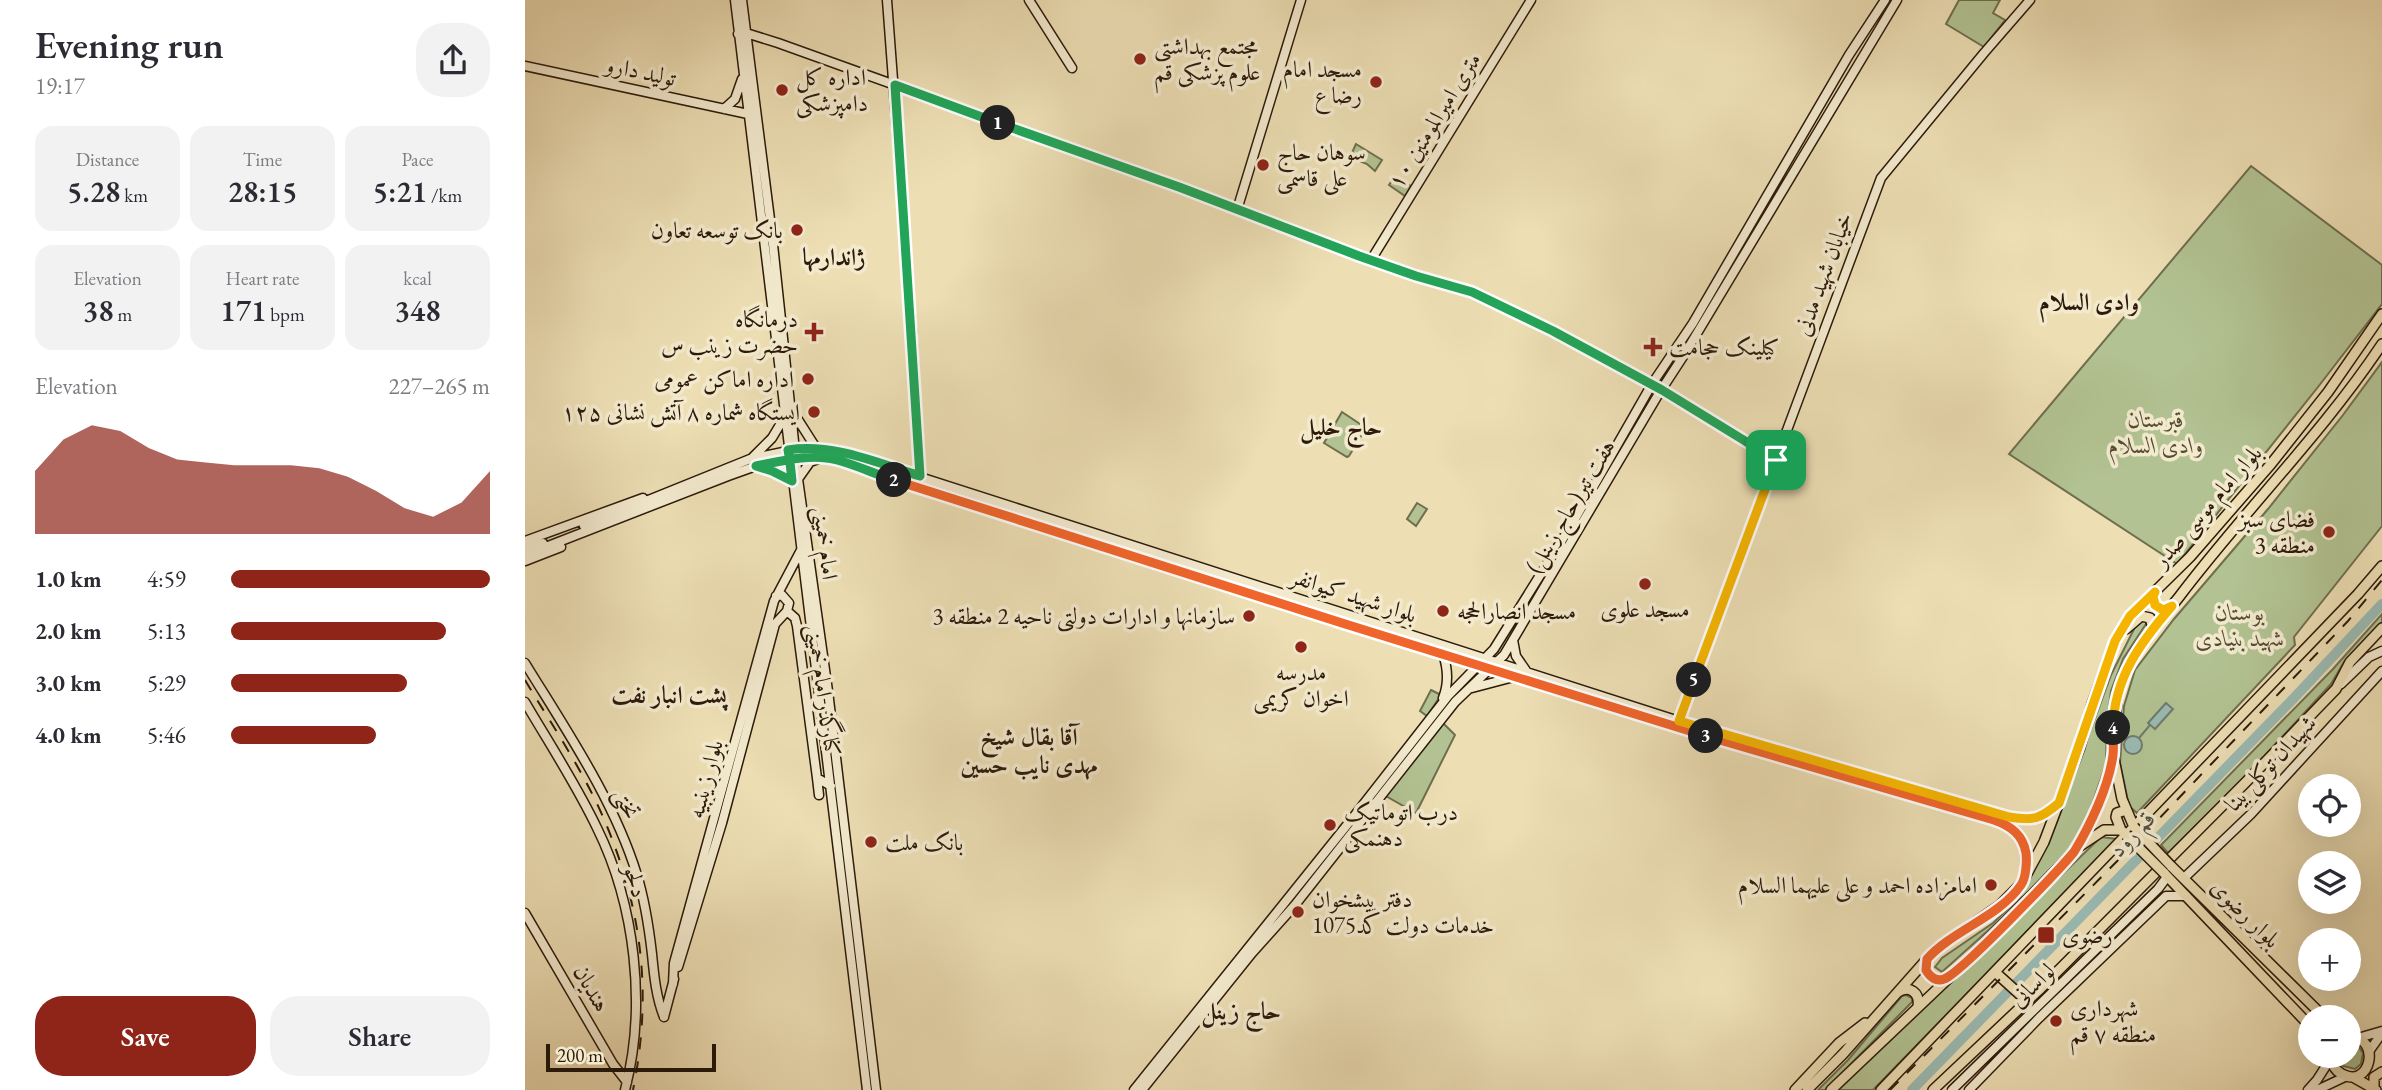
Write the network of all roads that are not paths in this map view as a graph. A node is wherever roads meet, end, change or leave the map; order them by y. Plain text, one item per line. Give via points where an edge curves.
1 (735, 0) edge
2 (742, 0) edge
3 (887, 0) edge
4 (1029, 0) edge
5 (1301, 0) edge
6 (1531, 0) edge
7 (1885, 0) edge
8 (1898, 0) edge
9 (2030, 0) edge
10 (742, 33) junction
11 (525, 66) edge
12 (1072, 68) dead end
13 (743, 73) junction
14 (895, 85) junction
15 (724, 108) junction
16 (748, 114) junction
17 (1237, 211) junction
18 (1371, 260) junction
19 (2382, 314) edge
20 (2382, 344) edge
21 (1651, 384) junction
22 (1662, 390) junction
23 (791, 408) junction
24 (785, 416) junction
25 (815, 448) junction
26 (792, 454) junction
27 (821, 457) junction
28 (1776, 460) junction
29 (753, 463) junction
30 (920, 476) junction
31 (795, 480) junction
32 (921, 489) junction
33 (661, 499) junction
34 (525, 541) edge
35 (551, 543) junction
36 (525, 549) edge
37 (801, 550) junction
38 (525, 555) edge
39 (525, 561) edge
40 (2382, 566) edge
41 (2155, 592) junction
42 (776, 596) junction
43 (2172, 606) junction
44 (787, 611) junction
45 (2153, 628) junction
46 (2382, 628) edge
47 (1513, 639) junction
48 (2115, 641) junction
49 (2382, 651) edge
50 (1443, 654) junction
51 (1486, 658) junction
52 (1497, 662) junction
53 (525, 663) edge
54 (1479, 665) junction
55 (1490, 669) junction
56 (2382, 671) edge
57 (1527, 672) junction
58 (1518, 678) junction
59 (1469, 689) junction
60 (2336, 689) junction
61 (1451, 699) junction
62 (525, 702) edge
63 (1438, 709) junction
64 (1678, 724) junction
65 (2113, 755) junction
66 (1843, 772) junction
67 (817, 778) junction
68 (831, 786) junction
69 (819, 795) dead end
70 (2059, 803) junction
71 (2126, 810) junction
72 (2124, 832) junction
73 (2074, 852) junction
74 (2166, 875) junction
75 (2184, 878) junction
76 (2022, 883) junction
77 (2158, 889) junction
78 (2166, 896) junction
79 (2186, 896) junction
80 (525, 913) edge
81 (1927, 959) junction
82 (1996, 972) junction
83 (1949, 977) junction
84 (673, 984) junction
85 (1898, 992) junction
86 (2027, 1001) junction
87 (2312, 1005) edge
88 (1918, 1006) junction
89 (1883, 1009) junction
90 (2298, 1013) edge
91 (664, 1017) joint
92 (2382, 1032) edge
93 (2361, 1036) edge
94 (2361, 1040) edge
95 (2371, 1053) junction
96 (2325, 1068) edge
97 (2335, 1068) edge
98 (2382, 1071) edge
99 (2350, 1077) junction
100 (626, 1086) edge
101 (2375, 1089) edge
102 (867, 1090) edge
103 (876, 1090) edge
104 (1134, 1090) edge
105 (1142, 1090) edge
106 (1795, 1090) edge
107 (1807, 1090) edge
108 (1831, 1090) edge
109 (1881, 1090) edge
110 (1933, 1090) edge
111 (1952, 1090) edge
112 (1969, 1090) edge
113 (2308, 1090) edge
114 (2317, 1090) edge

1 - 10 main road, امام خمینی
2 - 10 main road, امام خمینی
3 - 14 main road
4 - 12 main road
5 - 17 main road
6 - 18 main road, ۱۰ متری امیرالمومنین
7 - 21 main road, هفت تیر(حاج زینل) via 1693,323
8 - 22 main road, هفت تیر(حاج زینل)
9 - 28 main road, خیابان شهید مدنی via 1881,178
10 - 13 main road, امام خمینی
10 - 14 main road
10 - 23 main road, امام خمینی
11 - 15 main road, تولید دارو
13 - 15 main road via 735,99
13 - 16 main road, امام خمینی
14 - 17 main road
14 - 30 main road
15 - 16 main road, تولید دارو
16 - 24 main road, امام خمینی
17 - 18 main road
18 - 21 main road via 1487,299
19 - 41 main road, بلوار امام موسی صدر via 2271,464
20 - 43 main road, بلوار امام موسی صدر
21 - 22 main road
21 - 51 main road, هفت تیر(حاج زینل) via 1559,545
22 - 28 main road
22 - 47 main road, هفت تیر(حاج زینل)
23 - 25 main road
23 - 26 main road, امام خمینی
24 - 26 main road, امام خمینی
24 - 29 main road
25 - 26 main road, بلوار شهید کیوانفر
25 - 30 main road, بلوار شهید کیوانفر
26 - 27 main road, بلوار شهید کیوانفر
26 - 29 main road
26 - 31 main road, امام خمینی
27 - 31 main road
27 - 32 main road, بلوار شهید کیوانفر
28 - 64 main road, خیابان شهید مدنی
29 - 31 main road
29 - 33 main road
30 - 32 main road
30 - 51 main road, بلوار شهید کیوانفر
31 - 37 main road, امام خمینی
31 - 103 main road, امام خمینی via 828,691
32 - 50 main road, بلوار شهید کیوانفر
33 - 34 main road via 633,500
33 - 35 main road
33 - 39 main road via 649,512
35 - 36 main road
35 - 38 main road
37 - 42 main road, بلوار زینبیه
37 - 68 main road, امام خمینی
40 - 82 main road
41 - 43 main road via 2155,605 2163,610
41 - 48 main road, بلوار امام موسی صدر via 2130,616
42 - 44 main road, کنارگذر امام خمینی via 786,598
42 - 84 main road, بلوار زینبیه via 674,963
43 - 45 main road, بلوار امام موسی صدر
44 - 67 main road, کنارگذر امام خمینی via 797,626
44 - 84 main road, بلوار زینبیه via 775,624
45 - 48 main road via 2150,618 2141,616
45 - 65 main road, بلوار امام موسی صدر via 2121,681
46 - 60 main road via 2350,662
47 - 52 main road, هفت تیر(حاج زینل)
47 - 57 main road via 1516,656
48 - 70 main road, بلوار امام موسی صدر
49 - 60 main road via 2369,657
50 - 54 main road, بلوار شهید کیوانفر
50 - 63 main road via 1447,683
51 - 52 main road, بلوار شهید کیوانفر
51 - 54 main road, هفت تیر(حاج زینل)
52 - 55 main road, هفت تیر(حاج زینل)
52 - 57 main road, بلوار شهید کیوانفر
53 - 91 main road, تختی via 621,831 644,904
54 - 55 main road, بلوار شهید کیوانفر
54 - 61 main road, هفت تیر(حاج زینل)
55 - 58 main road, بلوار شهید کیوانفر
55 - 59 main road, هفت تیر(حاج زینل)
56 - 75 main road, شهیدان توکلی بینا via 2251,814
57 - 64 main road, بلوار شهید کیوانفر
58 - 59 main road
58 - 64 main road, بلوار شهید کیوانفر
59 - 61 main road, هفت تیر(حاج زینل)
60 - 86 main road
61 - 63 main road, هفت تیر(حاج زینل)
61 - 105 main road, هفت تیر(حاج زینل) via 1295,905
62 - 100 main road, دلجو via 598,830 629,927 635,998
63 - 104 main road, هفت تیر(حاج زینل)
64 - 66 main road, بلوار شهید کیوانفر
65 - 71 main road, بلوار رضوی
65 - 73 main road, بلوار امام موسی صدر via 2095,812
66 - 70 main road, بلوار شهید کیوانفر via 2026,820 2041,818
66 - 76 main road, بلوار شهید کیوانفر via 2005,824 2017,832 2025,849
67 - 68 main road, کنارگذر امام خمینی
67 - 69 main road, کنارگذر امام خمینی
68 - 102 main road, امام خمینی
70 - 76 main road, بلوار امام موسی صدر
71 - 72 main road via 2116,817
71 - 75 main road, بلوار رضوی, bridge via 2134,827
72 - 73 main road via 2104,830
72 - 74 main road, بلوار رضوی, bridge
73 - 83 main road, بلوار امام موسی صدر
74 - 77 main road, لواسانی
74 - 79 main road, بلوار رضوی
75 - 87 main road, بلوار رضوی
76 - 81 main road, بلوار امام موسی صدر via 1999,906
77 - 78 main road via 2167,890
77 - 111 main road, لواسانی
78 - 79 main road
78 - 112 main road, لواسانی
79 - 90 main road, بلوار رضوی
80 - 100 main road, هندیان
81 - 83 main road via 1926,970 1933,978
81 - 85 main road, بلوار امام موسی صدر
82 - 86 main road
82 - 109 main road
83 - 88 main road, بلوار امام موسی صدر
84 - 91 main road, بلوار زینبیه
85 - 88 main road via 1913,991
85 - 89 main road, بلوار امام موسی صدر
86 - 110 main road
88 - 108 main road, بلوار امام موسی صدر
89 - 106 main road via 1839,1043
89 - 107 main road, بلوار امام موسی صدر
92 - 93 main road
92 - 95 main road
94 - 95 main road
95 - 98 main road
95 - 99 main road via 2368,1068
96 - 113 main road
97 - 99 main road
98 - 101 main road via 2374,1077
99 - 101 main road
99 - 114 main road

